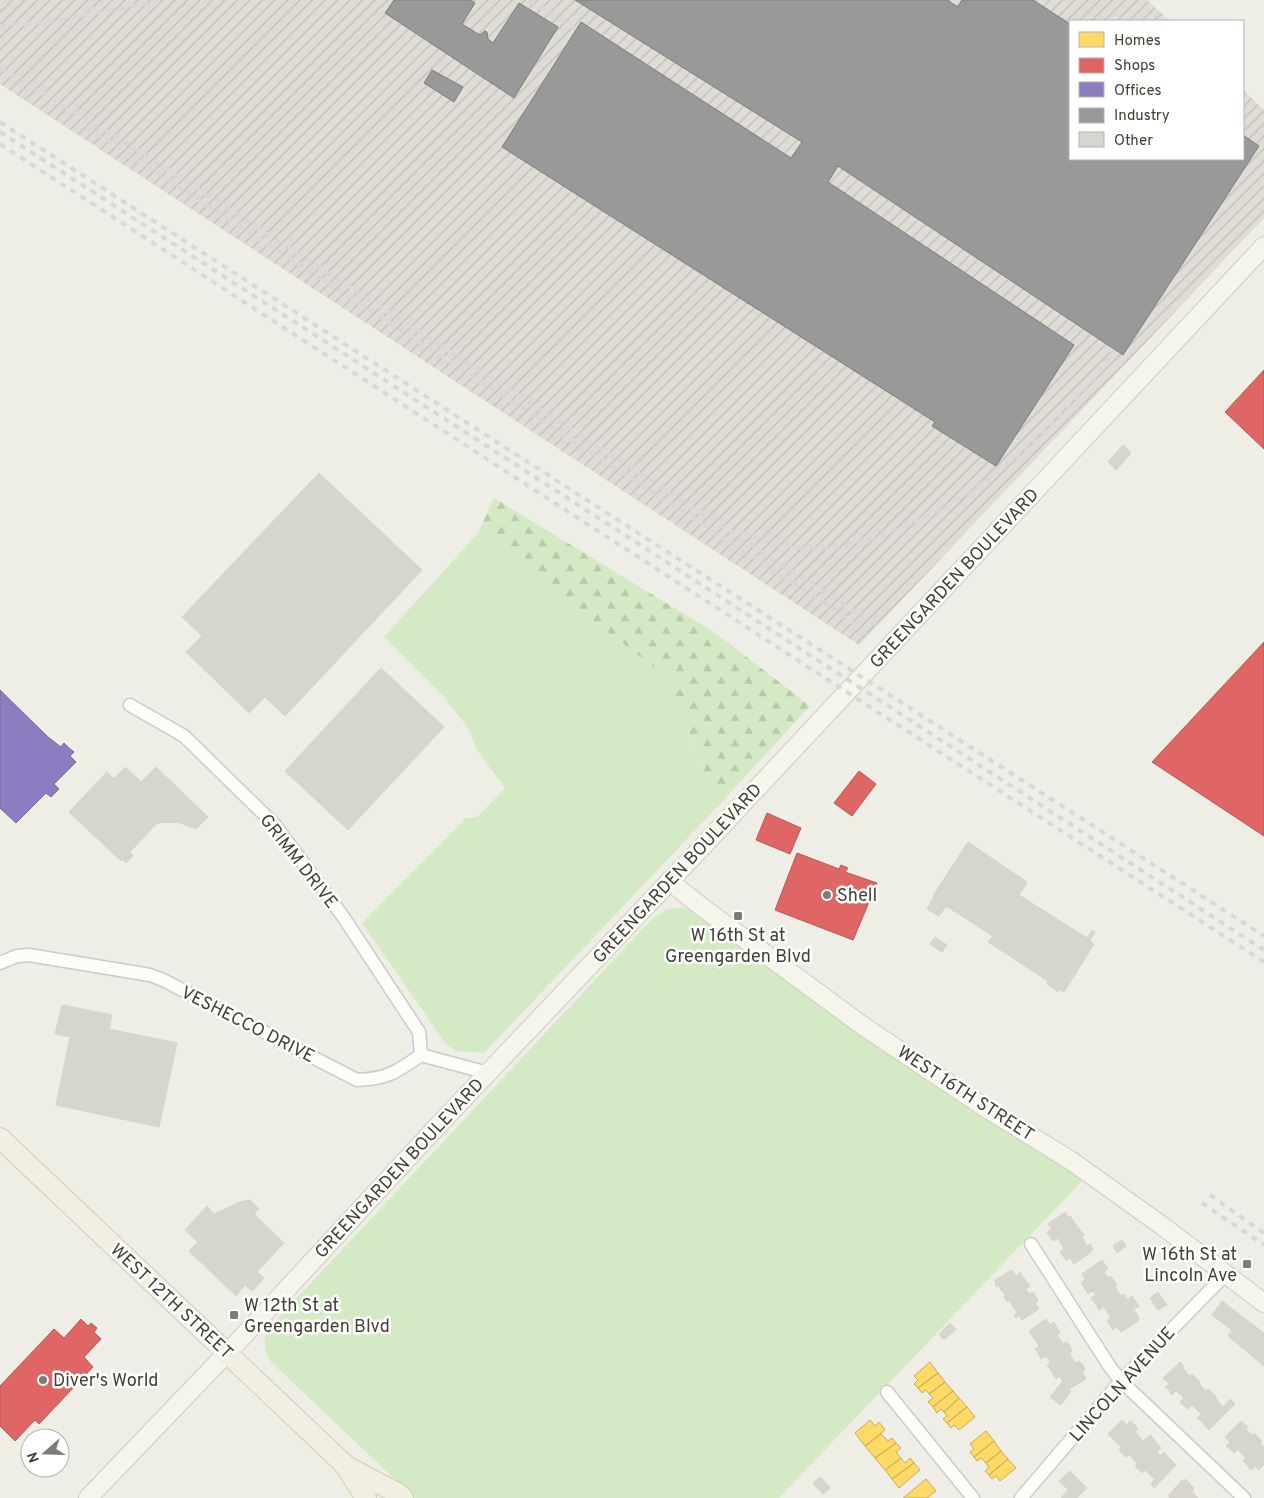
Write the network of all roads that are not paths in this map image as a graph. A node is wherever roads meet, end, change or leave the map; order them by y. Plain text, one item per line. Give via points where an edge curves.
1 (1264, 246) edge
2 (130, 706) dead end
3 (669, 881) junction
4 (0, 963) edge
5 (422, 1055) junction
6 (488, 1073) junction
7 (0, 1138) edge
8 (1031, 1244) dead end
9 (1226, 1274) junction
10 (1264, 1303) edge
11 (226, 1353) junction
12 (1121, 1381) junction
13 (887, 1392) dead end
14 (344, 1464) junction
15 (91, 1497) edge
16 (366, 1498) edge
17 (403, 1498) edge
18 (973, 1498) edge
19 (1021, 1498) edge
20 (1244, 1498) edge

1 - 3 street, GREENGARDEN BOULEVARD
2 - 5 street, GRIMM DRIVE via 184,736 275,825 344,918 419,1032
3 - 6 street, GREENGARDEN BOULEVARD
3 - 9 street, WEST 16TH STREET via 863,1026 1070,1160
4 - 5 street, VESHECCO DRIVE via 29,955 150,975 356,1080 376,1079 396,1072
5 - 6 street
6 - 11 street, GREENGARDEN BOULEVARD
7 - 11 main road, WEST 12TH STREET
8 - 12 street
9 - 10 street, WEST 16TH STREET
9 - 12 street, LINCOLN AVENUE
11 - 14 main road, WEST 12TH STREET
11 - 15 street, GREENGARDEN BOULEVARD
12 - 19 street, LINCOLN AVENUE
12 - 20 street
13 - 18 street
14 - 16 main road, WEST 12TH STREET
14 - 17 main road, WEST 12TH STREET

